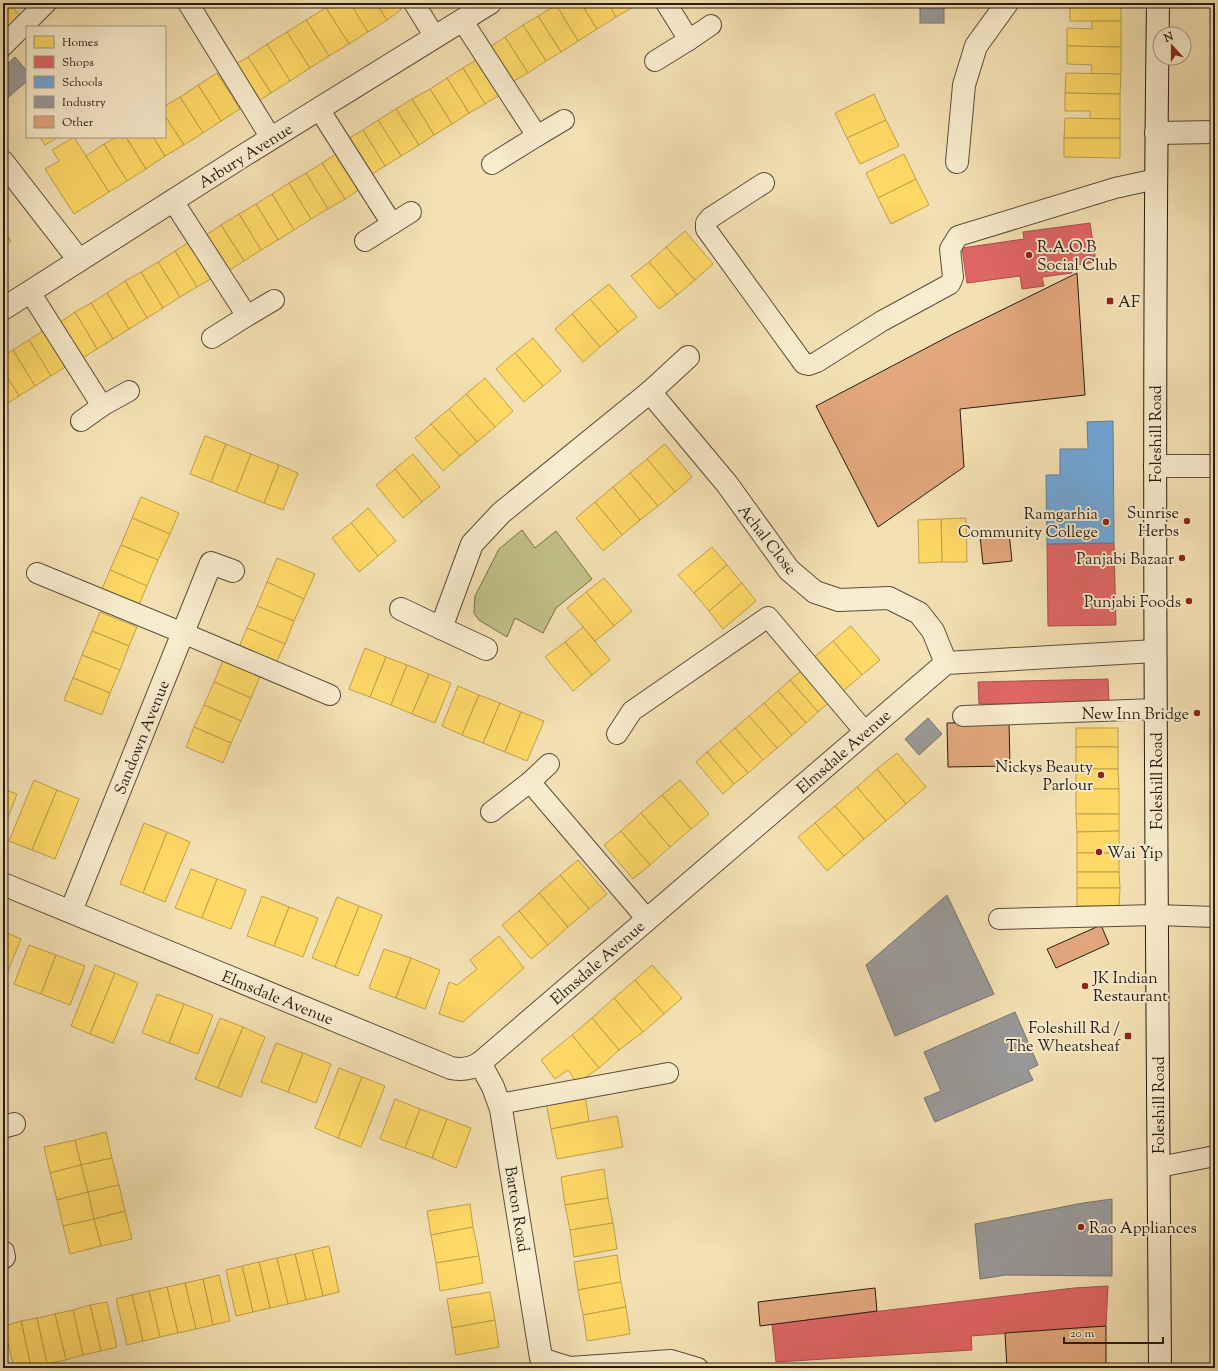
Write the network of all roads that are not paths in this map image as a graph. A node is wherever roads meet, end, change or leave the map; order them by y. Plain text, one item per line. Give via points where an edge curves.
1 (46, 3) edge
2 (188, 3) edge
3 (414, 3) edge
4 (490, 3) edge
5 (666, 3) edge
6 (1007, 3) edge
7 (1158, 3) edge
8 (462, 20) junction
9 (711, 25) dead end
10 (435, 37) junction
11 (688, 40) junction
12 (3, 46) edge
13 (655, 61) dead end
14 (319, 108) junction
15 (564, 120) dead end
16 (1215, 132) edge
17 (1156, 133) junction
18 (537, 136) junction
19 (271, 138) junction
20 (3, 162) edge
21 (956, 162) dead end
22 (492, 164) dead end
23 (1156, 179) junction
24 (764, 183) dead end
25 (173, 201) junction
26 (411, 212) dead end
27 (392, 224) junction
28 (365, 241) dead end
29 (79, 260) junction
30 (30, 292) junction
31 (274, 300) dead end
32 (3, 309) edge
33 (247, 316) junction
34 (212, 338) dead end
35 (688, 357) dead end
36 (129, 391) dead end
37 (650, 392) junction
38 (102, 406) junction
39 (82, 421) dead end
40 (1155, 466) junction
41 (1215, 466) edge
42 (233, 571) dead end
43 (37, 573) dead end
44 (402, 609) dead end
45 (441, 628) junction
46 (183, 633) junction
47 (486, 649) dead end
48 (1155, 651) junction
49 (946, 663) junction
50 (330, 695) dead end
51 (1156, 709) junction
52 (963, 716) dead end
53 (865, 732) junction
54 (617, 734) dead end
55 (549, 764) dead end
56 (530, 782) junction
57 (491, 812) dead end
58 (3, 884) edge
59 (71, 911) junction
60 (1156, 916) junction
61 (1215, 917) edge
62 (647, 919) junction
63 (999, 919) dead end
64 (480, 1063) junction
65 (668, 1073) dead end
66 (499, 1104) junction
67 (1215, 1156) edge
68 (1159, 1167) junction
69 (542, 1358) joint
70 (698, 1368) edge
71 (1160, 1368) edge

1 - 12 lane
2 - 19 lane
3 - 10 lane
4 - 8 street, Arbury Avenue
5 - 11 lane
6 - 21 street via 976,46 964,85
7 - 17 street, Foleshill Road
8 - 10 street, Arbury Avenue
8 - 18 lane
9 - 11 lane
10 - 14 street, Arbury Avenue
11 - 13 lane
14 - 19 street, Arbury Avenue
14 - 27 lane
15 - 18 lane
16 - 17 street
17 - 23 street, Foleshill Road
18 - 22 lane
19 - 25 street, Arbury Avenue
20 - 29 street
23 - 24 lane via 1115,188 958,236 950,249 953,277 950,284 809,365 804,364 706,229 706,223 710,218
23 - 40 street, Foleshill Road
25 - 29 street, Arbury Avenue
25 - 33 lane
26 - 27 lane
27 - 28 lane
29 - 30 street, Arbury Avenue
30 - 32 street, Arbury Avenue
30 - 38 lane
31 - 33 lane
33 - 34 lane
35 - 37 street
36 - 38 lane
37 - 45 street via 501,513 472,544
37 - 49 street, Achal Close via 727,484 789,570 815,592 839,600 889,598 919,613 933,631
38 - 39 lane
40 - 41 street
40 - 48 street, Foleshill Road
42 - 46 street, Sandown Avenue via 203,560
43 - 46 lane
44 - 45 street
45 - 47 street
46 - 50 lane
46 - 59 street, Sandown Avenue
48 - 49 street
48 - 51 street, Foleshill Road
49 - 53 street, Elmsdale Avenue
51 - 52 lane
51 - 60 street, Foleshill Road
53 - 54 lane via 768,617 632,711
53 - 62 street, Elmsdale Avenue
55 - 56 lane
56 - 57 lane
56 - 62 lane
58 - 59 street, Elmsdale Avenue
59 - 64 street, Elmsdale Avenue via 451,1068 474,1067
60 - 61 lane
60 - 63 lane
60 - 68 street, Foleshill Road
62 - 64 street, Elmsdale Avenue
64 - 66 street, Barton Road
65 - 66 lane
66 - 69 street, Barton Road
67 - 68 lane
68 - 71 street, Foleshill Road
69 - 70 lane via 570,1367 671,1360

